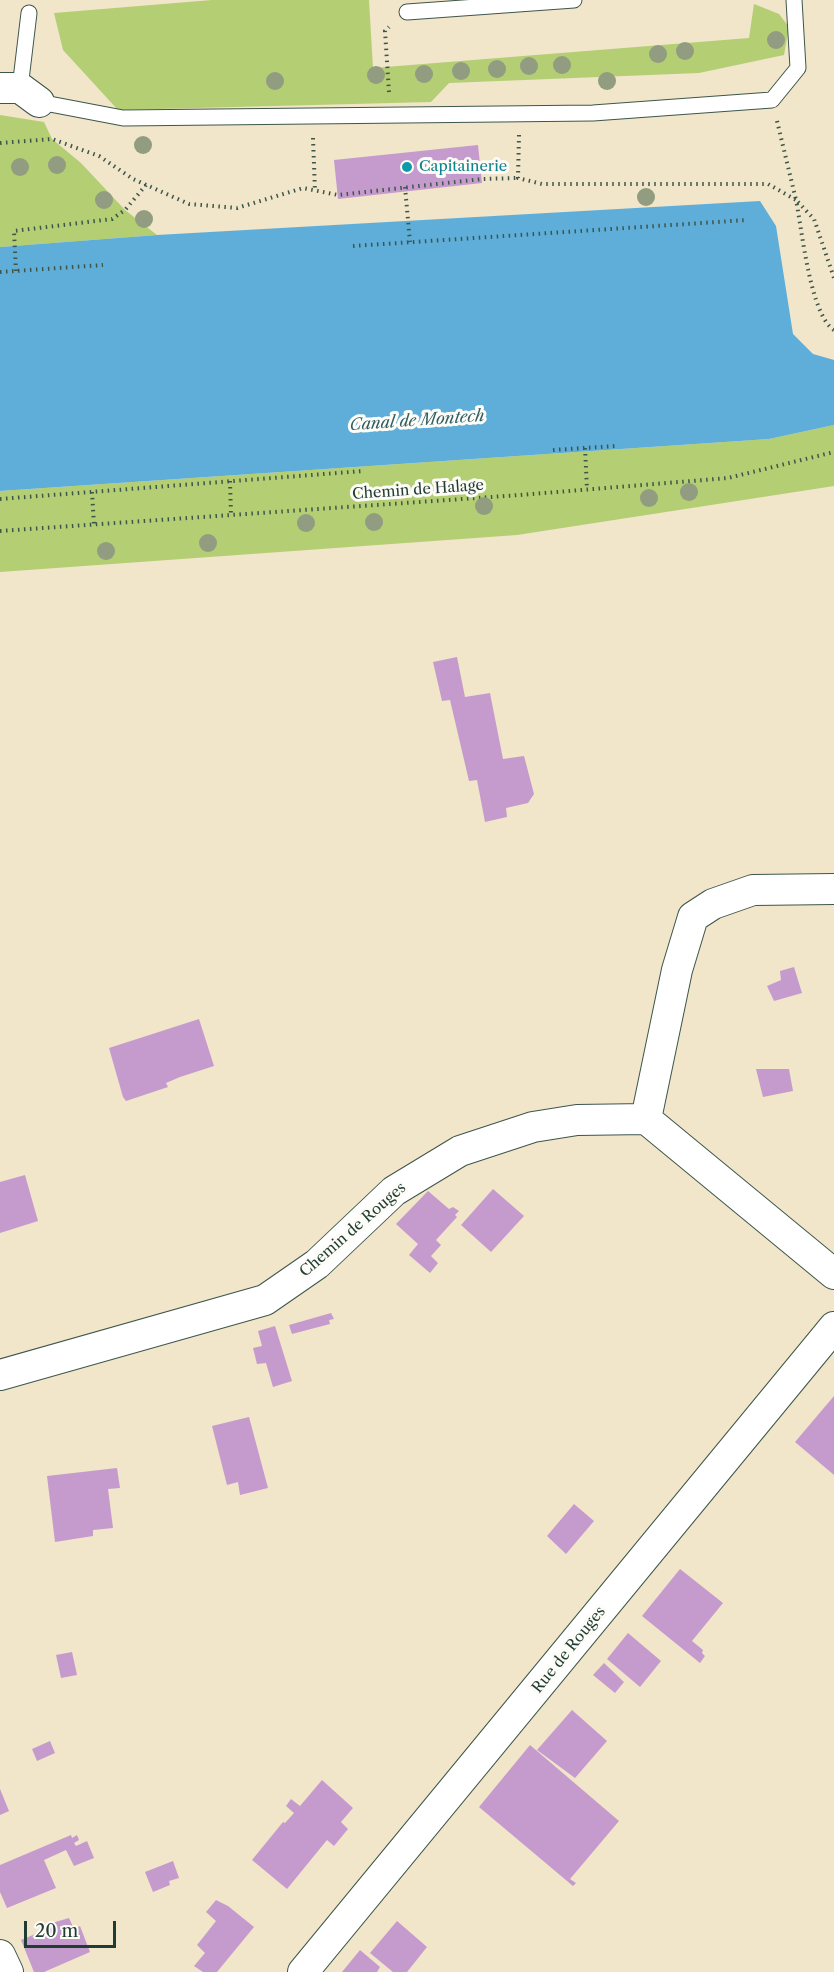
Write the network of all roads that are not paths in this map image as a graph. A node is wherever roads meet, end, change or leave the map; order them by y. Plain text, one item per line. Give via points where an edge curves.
1 (574, 0) edge
2 (794, 0) edge
3 (407, 12) road end
4 (29, 13) dead end
5 (20, 93) edge
6 (834, 889) edge
7 (645, 1119) junction
8 (834, 1274) edge
9 (834, 1327) edge
10 (0, 1375) edge
11 (0, 1955) edge
12 (8, 1972) edge
13 (303, 1972) edge

1 - 3 lane
2 - 5 lane via 798,68 772,100 594,113 123,118
4 - 5 lane
6 - 7 street via 753,890 713,904 693,917 677,970
7 - 8 street
7 - 10 street, Chemin de Rouges via 577,1120 533,1127 460,1151 394,1191 318,1264 265,1300
9 - 13 street, Rue de Rouges
11 - 12 street

